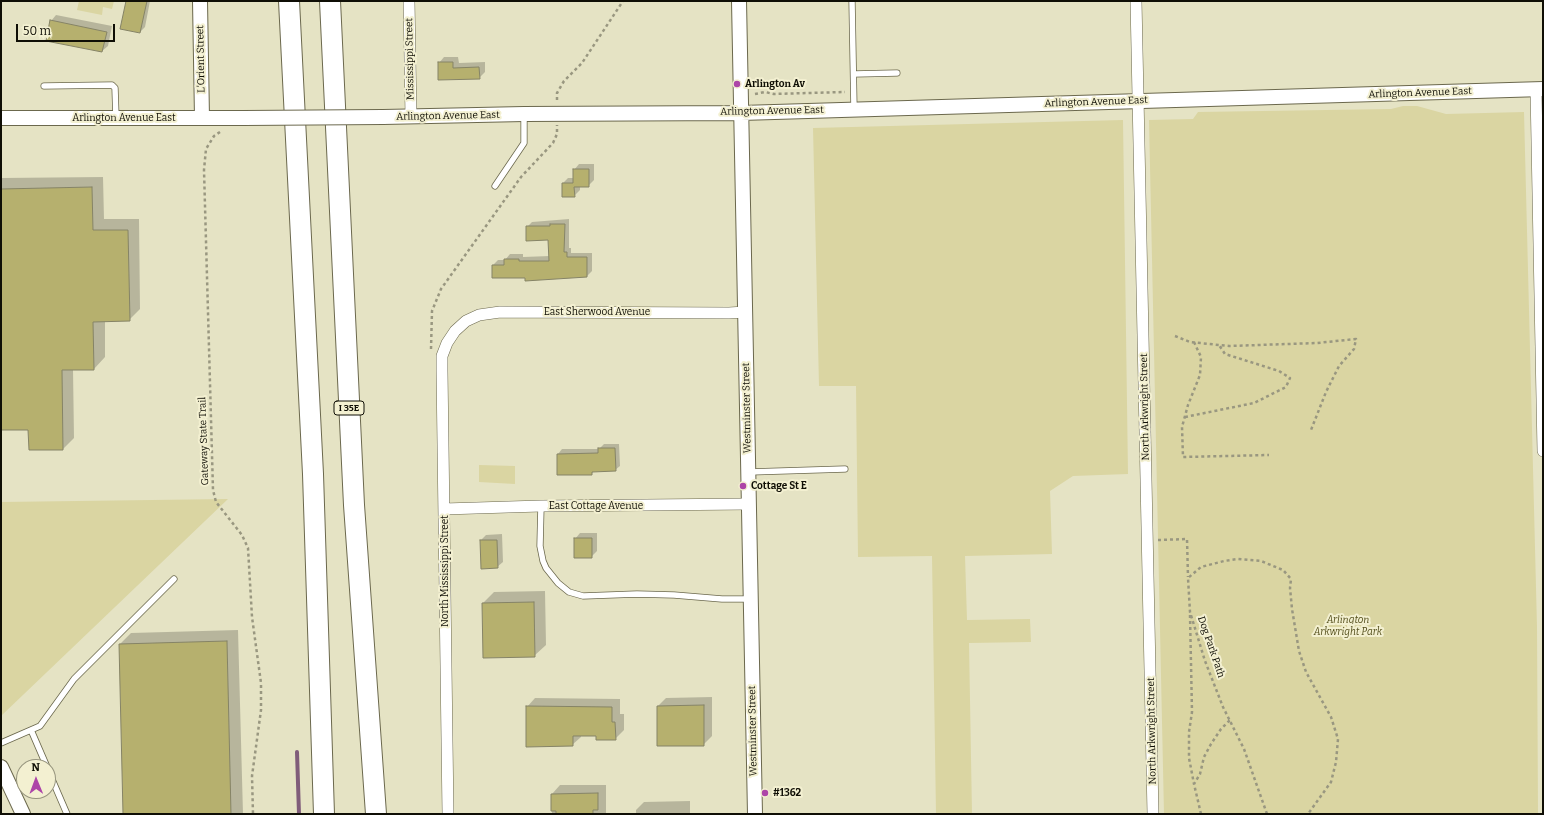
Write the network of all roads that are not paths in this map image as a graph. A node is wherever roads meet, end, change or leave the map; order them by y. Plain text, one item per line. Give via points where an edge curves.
1 (200, 1) edge
2 (289, 1) edge
3 (330, 1) edge
4 (409, 1) edge
5 (739, 1) edge
6 (852, 1) edge
7 (1136, 1) edge
8 (897, 73) dead end
9 (854, 74) junction
10 (44, 86) dead end
11 (1540, 90) edge
12 (1139, 100) junction
13 (854, 109) junction
14 (741, 113) junction
15 (524, 114) junction
16 (411, 117) junction
17 (1, 118) edge
18 (116, 118) junction
19 (202, 118) junction
20 (494, 186) dead end
21 (745, 312) junction
22 (455, 331) joint
23 (1543, 451) edge
24 (845, 469) dead end
25 (749, 472) junction
26 (748, 504) junction
27 (541, 506) junction
28 (444, 509) junction
29 (174, 579) dead end
30 (751, 599) junction
31 (31, 730) junction
32 (1, 743) edge
33 (43, 759) edge
34 (1, 767) edge
35 (56, 789) edge
36 (23, 814) edge
37 (67, 814) edge
38 (324, 814) edge
39 (376, 814) edge
40 (448, 814) edge
41 (755, 814) edge
42 (1153, 814) edge

1 - 19 street, L'Orient Street
2 - 38 highway via 313,474
3 - 39 highway, I 35E via 354,505
4 - 16 street, Mississippi Street
5 - 14 street, Westminster Street
6 - 9 lane
7 - 12 street, North Arkwright Street
8 - 9 lane
9 - 13 lane
10 - 18 lane via 112,85 115,88
11 - 12 street, Arlington Avenue East
11 - 23 street
12 - 13 street, Arlington Avenue East
12 - 42 street, North Arkwright Street
13 - 14 street, Arlington Avenue East
14 - 15 street, Arlington Avenue East
14 - 21 street, Westminster Street
15 - 16 street, Arlington Avenue East
15 - 20 lane via 524,143
16 - 19 street, Arlington Avenue East, bridge
17 - 18 street, Arlington Avenue East
18 - 19 street, Arlington Avenue East
21 - 22 street, East Sherwood Avenue via 500,312 473,318
21 - 25 street, Westminster Street
22 - 28 street, North Mississippi Street via 442,356
24 - 25 lane
25 - 26 street, Westminster Street
26 - 27 street, East Cottage Avenue
26 - 30 street, Westminster Street
27 - 28 street, East Cottage Avenue
27 - 30 lane via 540,546 543,562 558,583 569,592 576,595 666,595
28 - 40 street, North Mississippi Street
29 - 31 lane via 74,679 40,726
30 - 41 street, Westminster Street
31 - 32 lane
31 - 33 lane
34 - 36 street
35 - 37 lane

